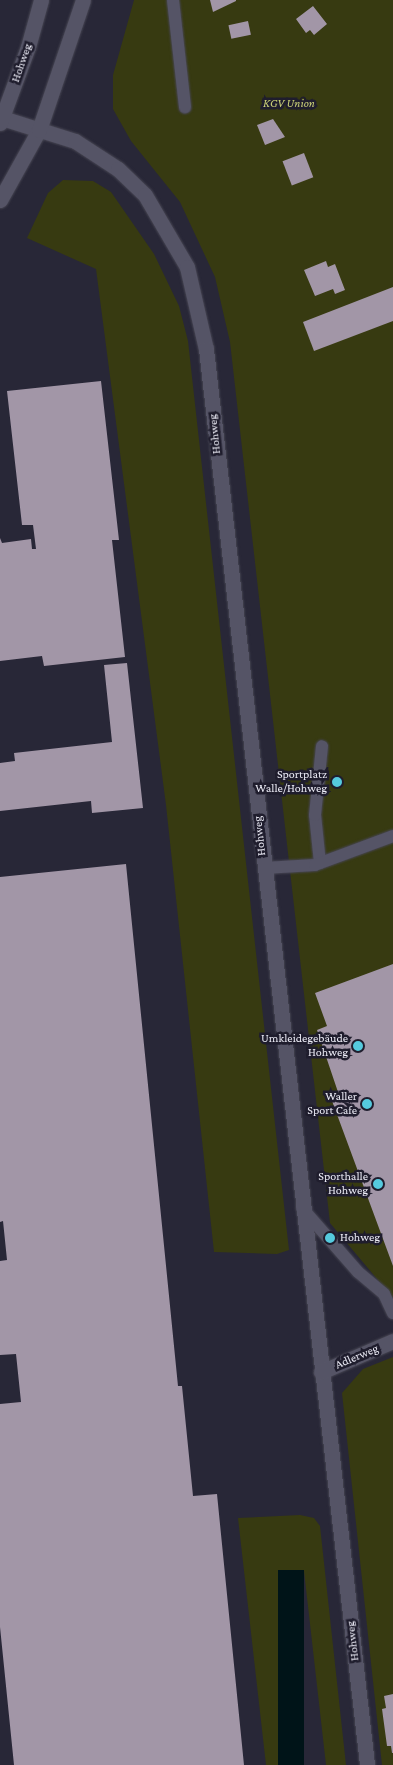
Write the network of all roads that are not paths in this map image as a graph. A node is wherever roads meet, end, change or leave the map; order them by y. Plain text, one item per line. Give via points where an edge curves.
1 (41, 0) edge
2 (83, 0) edge
3 (173, 0) edge
4 (185, 107) dead end
5 (1, 120) edge
6 (39, 130) junction
7 (0, 200) edge
8 (322, 746) dead end
9 (393, 836) edge
10 (320, 863) junction
11 (264, 868) junction
12 (302, 1208) junction
13 (393, 1313) edge
14 (393, 1341) edge
15 (321, 1372) junction
16 (367, 1765) edge

1 - 5 street, Hohweg
2 - 6 street
3 - 4 lane
5 - 6 street, Hohweg
6 - 7 street
6 - 11 street, Hohweg via 75,141 118,169 145,195 187,267 206,349
8 - 10 lane via 315,815
9 - 10 lane
10 - 11 lane
11 - 12 street, Hohweg
12 - 13 lane via 358,1272 384,1294
12 - 15 street, Hohweg
14 - 15 street, Adlerweg
15 - 16 street, Hohweg

